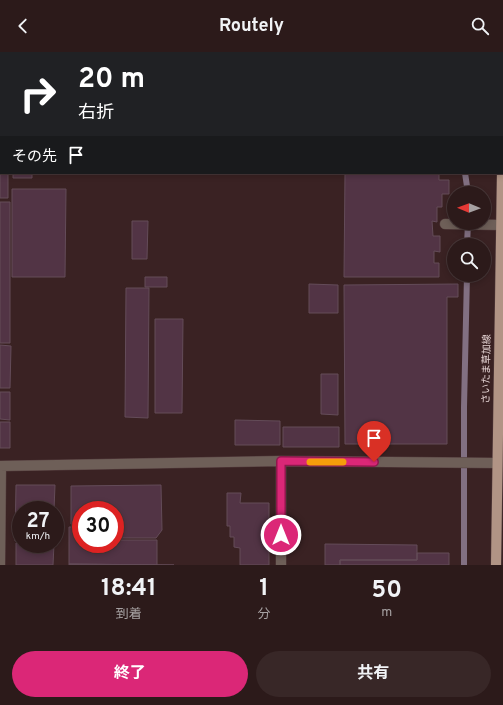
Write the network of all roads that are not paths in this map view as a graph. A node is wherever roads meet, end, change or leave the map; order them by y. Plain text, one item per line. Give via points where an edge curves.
1 (502, 174) edge
2 (445, 224) dead end
3 (501, 225) junction
4 (502, 291) edge
5 (281, 461) junction
6 (497, 463) junction
7 (1, 466) edge
8 (500, 478) edge
9 (0, 565) edge
10 (281, 565) edge
11 (496, 565) edge

1 - 3 main road, さいたま草加線
2 - 3 street
3 - 4 main road, さいたま草加線
4 - 6 main road, さいたま草加線
5 - 6 street
5 - 7 street
5 - 10 street
6 - 8 main road, さいたま草加線
7 - 9 street
8 - 11 main road, さいたま草加線

